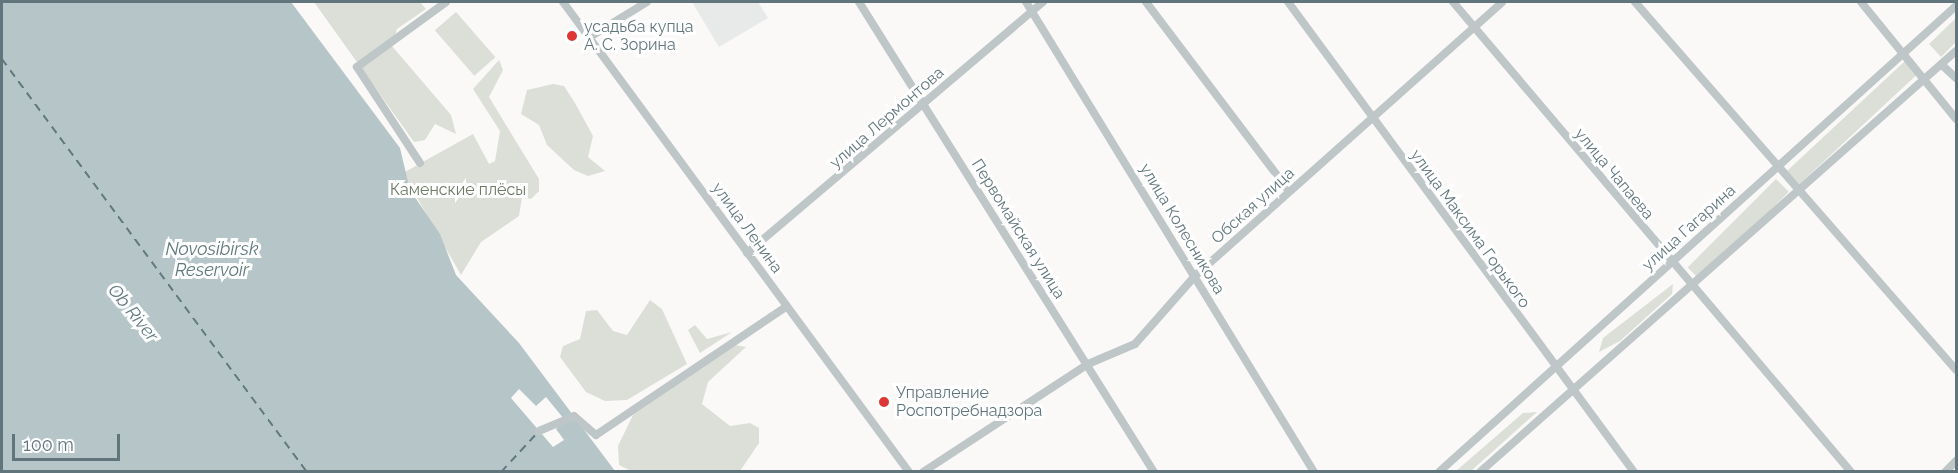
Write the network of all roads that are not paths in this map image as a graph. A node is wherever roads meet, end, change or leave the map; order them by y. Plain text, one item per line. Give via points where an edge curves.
1 (446, 2) edge
2 (563, 2) edge
3 (647, 2) edge
4 (859, 2) edge
5 (1026, 2) edge
6 (1043, 2) edge
7 (1146, 2) edge
8 (1288, 2) edge
9 (1453, 2) edge
10 (1502, 2) edge
11 (1635, 2) edge
12 (1861, 2) edge
13 (1956, 6) edge
14 (1032, 11) junction
15 (1474, 27) junction
16 (593, 35) junction
17 (1956, 51) edge
18 (1906, 52) junction
19 (1942, 65) junction
20 (1928, 78) junction
21 (1956, 78) edge
22 (924, 104) junction
23 (1372, 117) junction
24 (1956, 119) edge
25 (420, 163) dead end
26 (1776, 167) junction
27 (1289, 191) junction
28 (1800, 195) junction
29 (747, 253) junction
30 (1670, 263) junction
31 (1195, 276) junction
32 (1691, 288) junction
33 (787, 306) junction
34 (1088, 364) junction
35 (1554, 366) junction
36 (1956, 370) edge
37 (1571, 390) junction
38 (539, 431) dead end
39 (1956, 461) edge
40 (909, 471) edge
41 (923, 471) edge
42 (1154, 471) edge
43 (1314, 471) edge
44 (1439, 471) edge
45 (1480, 471) edge
46 (1634, 471) edge
47 (1851, 471) edge
48 (1945, 471) edge

1 - 25 street via 357,67
2 - 16 street, улица Ленина
3 - 16 street
4 - 22 street, Первомайская улица
5 - 14 street, улица Колесникова
6 - 14 street, улица Лермонтова
7 - 27 street
8 - 23 street, улица Максима Горького
9 - 15 street, улица Чапаева
10 - 15 street, Обская улица
11 - 26 street
12 - 18 street
13 - 18 street, улица Гагарина
14 - 22 street, улица Лермонтова
14 - 31 street, улица Колесникова
15 - 23 street, Обская улица
15 - 30 street, улица Чапаева
16 - 29 street, улица Ленина
17 - 19 street
18 - 20 street
18 - 26 street, улица Гагарина
19 - 20 street
19 - 21 street
20 - 24 street
20 - 28 street
22 - 29 street, улица Лермонтова
22 - 34 street, Первомайская улица
23 - 27 street, Обская улица
23 - 35 street, улица Максима Горького
26 - 28 street
26 - 30 street, улица Гагарина
27 - 31 street, Обская улица
28 - 32 street
28 - 36 street
29 - 33 street, улица Ленина
30 - 32 street, улица Чапаева
30 - 35 street, улица Гагарина
31 - 34 street, Обская улица via 1135,344
31 - 43 street, улица Колесникова
32 - 37 street
32 - 47 street, улица Чапаева
33 - 38 street via 596,435 574,416
33 - 40 street, улица Ленина
34 - 41 street, Обская улица
34 - 42 street, Первомайская улица
35 - 37 street, улица Максима Горького
35 - 44 street, улица Гагарина
37 - 45 street
37 - 46 street, улица Максима Горького
39 - 48 street

